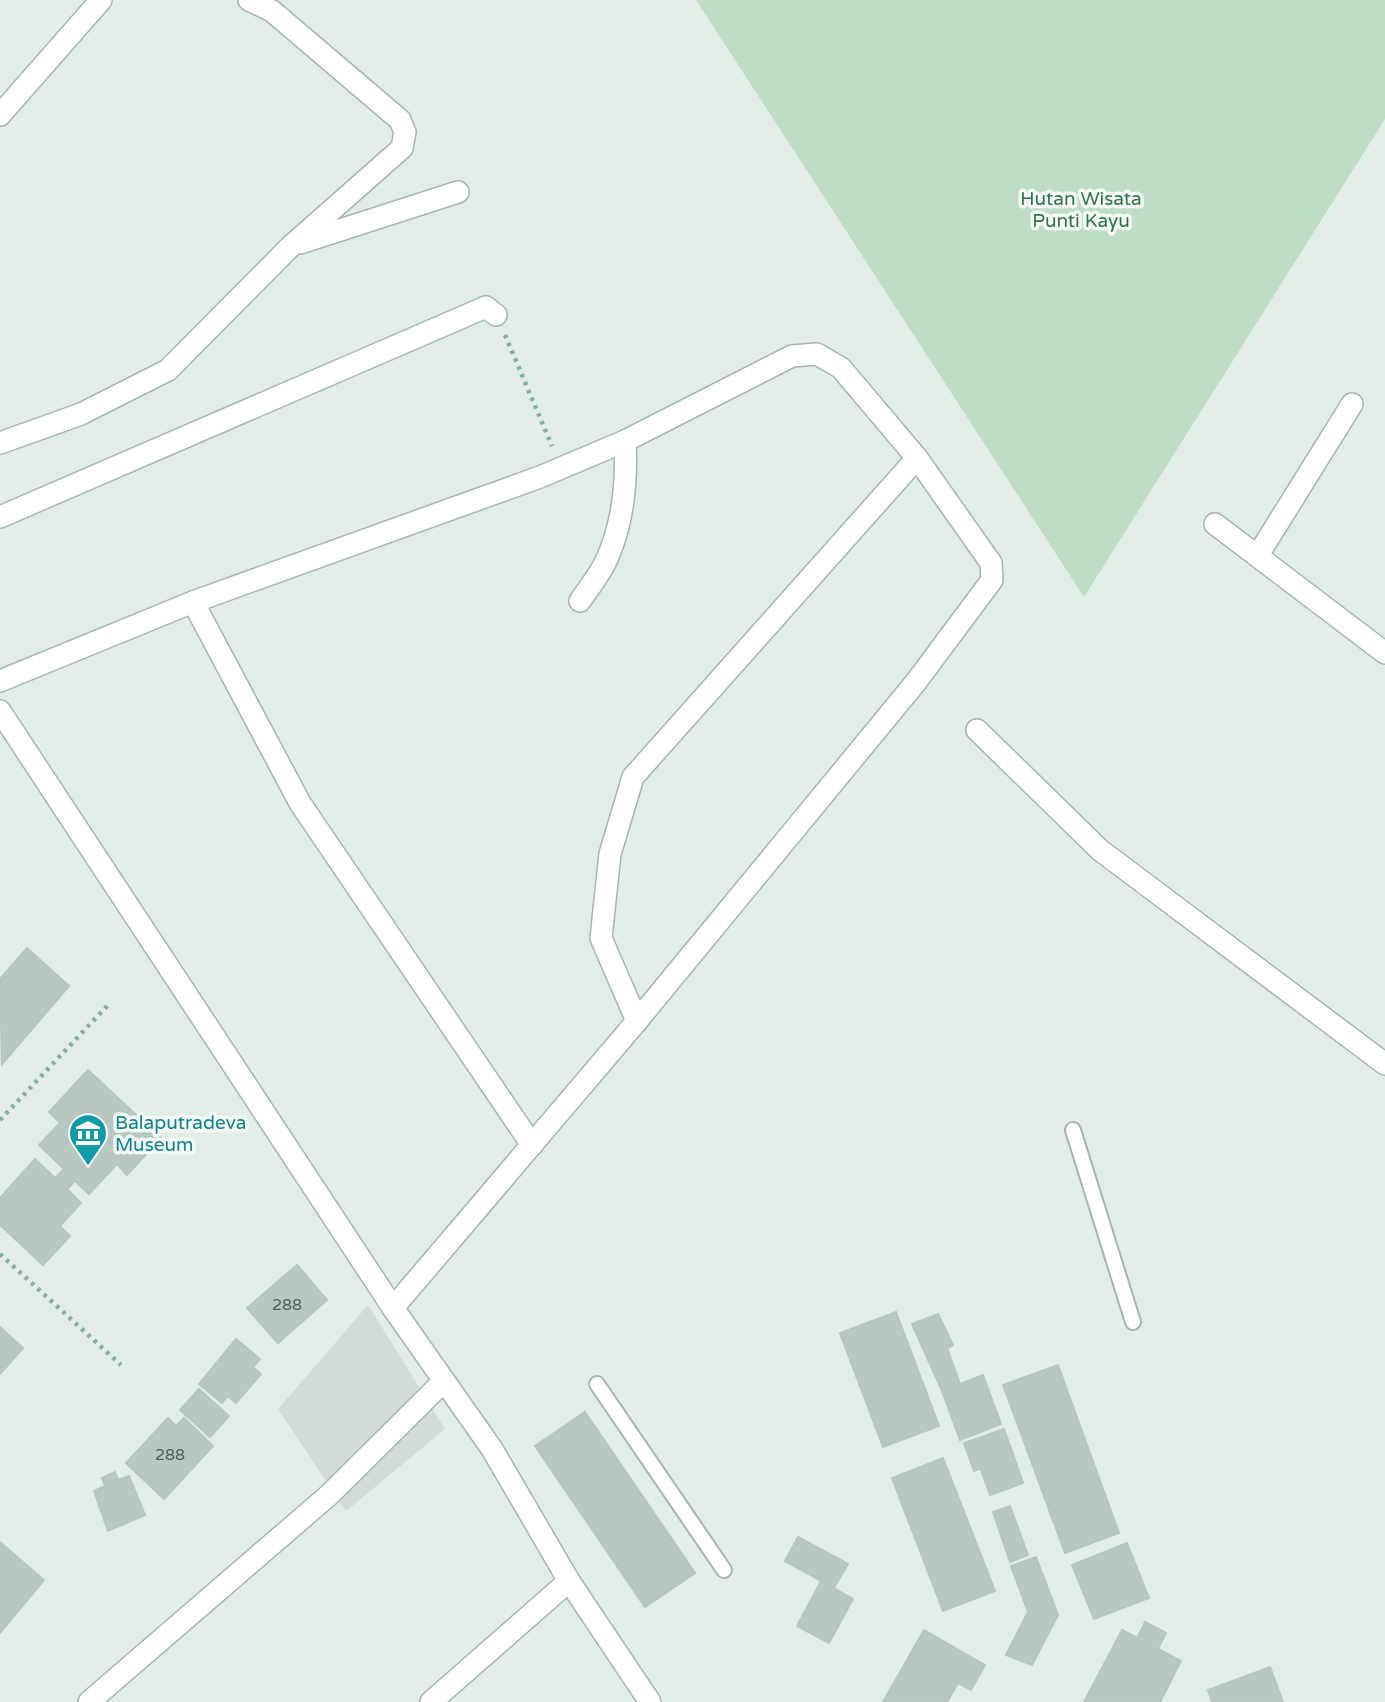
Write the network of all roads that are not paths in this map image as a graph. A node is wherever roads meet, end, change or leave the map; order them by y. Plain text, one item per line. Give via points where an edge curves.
1 (101, 0) edge
2 (248, 0) edge
3 (0, 115) edge
4 (458, 192) dead end
5 (291, 246) junction
6 (496, 315) road end
7 (1352, 404) dead end
8 (625, 441) junction
9 (0, 443) edge
10 (918, 458) junction
11 (0, 517) edge
12 (1215, 524) dead end
13 (1258, 555) junction
14 (580, 601) dead end
15 (193, 602) junction
16 (1385, 653) edge
17 (0, 681) edge
18 (0, 711) edge
19 (977, 730) dead end
20 (637, 1021) junction
21 (1385, 1064) edge
22 (1073, 1130) dead end
23 (532, 1145) junction
24 (393, 1308) junction
25 (1133, 1322) dead end
26 (444, 1381) junction
27 (597, 1384) dead end
28 (724, 1570) dead end
29 (569, 1581) junction
30 (89, 1702) edge
31 (430, 1702) edge
32 (650, 1702) edge

1 - 3 street
2 - 5 street via 272,11 400,120 405,132 402,148
4 - 5 street
5 - 9 street via 168,370 81,414
6 - 11 street via 486,307
7 - 13 street
8 - 10 street via 792,356 817,354 841,368
8 - 14 street via 627,476 620,518 609,556
8 - 15 street via 540,477
10 - 20 street via 633,777 610,854 601,939
10 - 20 street via 991,563 992,580 916,682
12 - 13 street
13 - 16 street
15 - 17 street
15 - 23 street via 300,803
18 - 24 street
19 - 21 street via 1100,850
20 - 23 street
22 - 25 lane
23 - 24 street
24 - 26 street
26 - 29 street via 492,1449
26 - 30 street via 329,1495
27 - 28 lane
29 - 31 street
29 - 32 street

